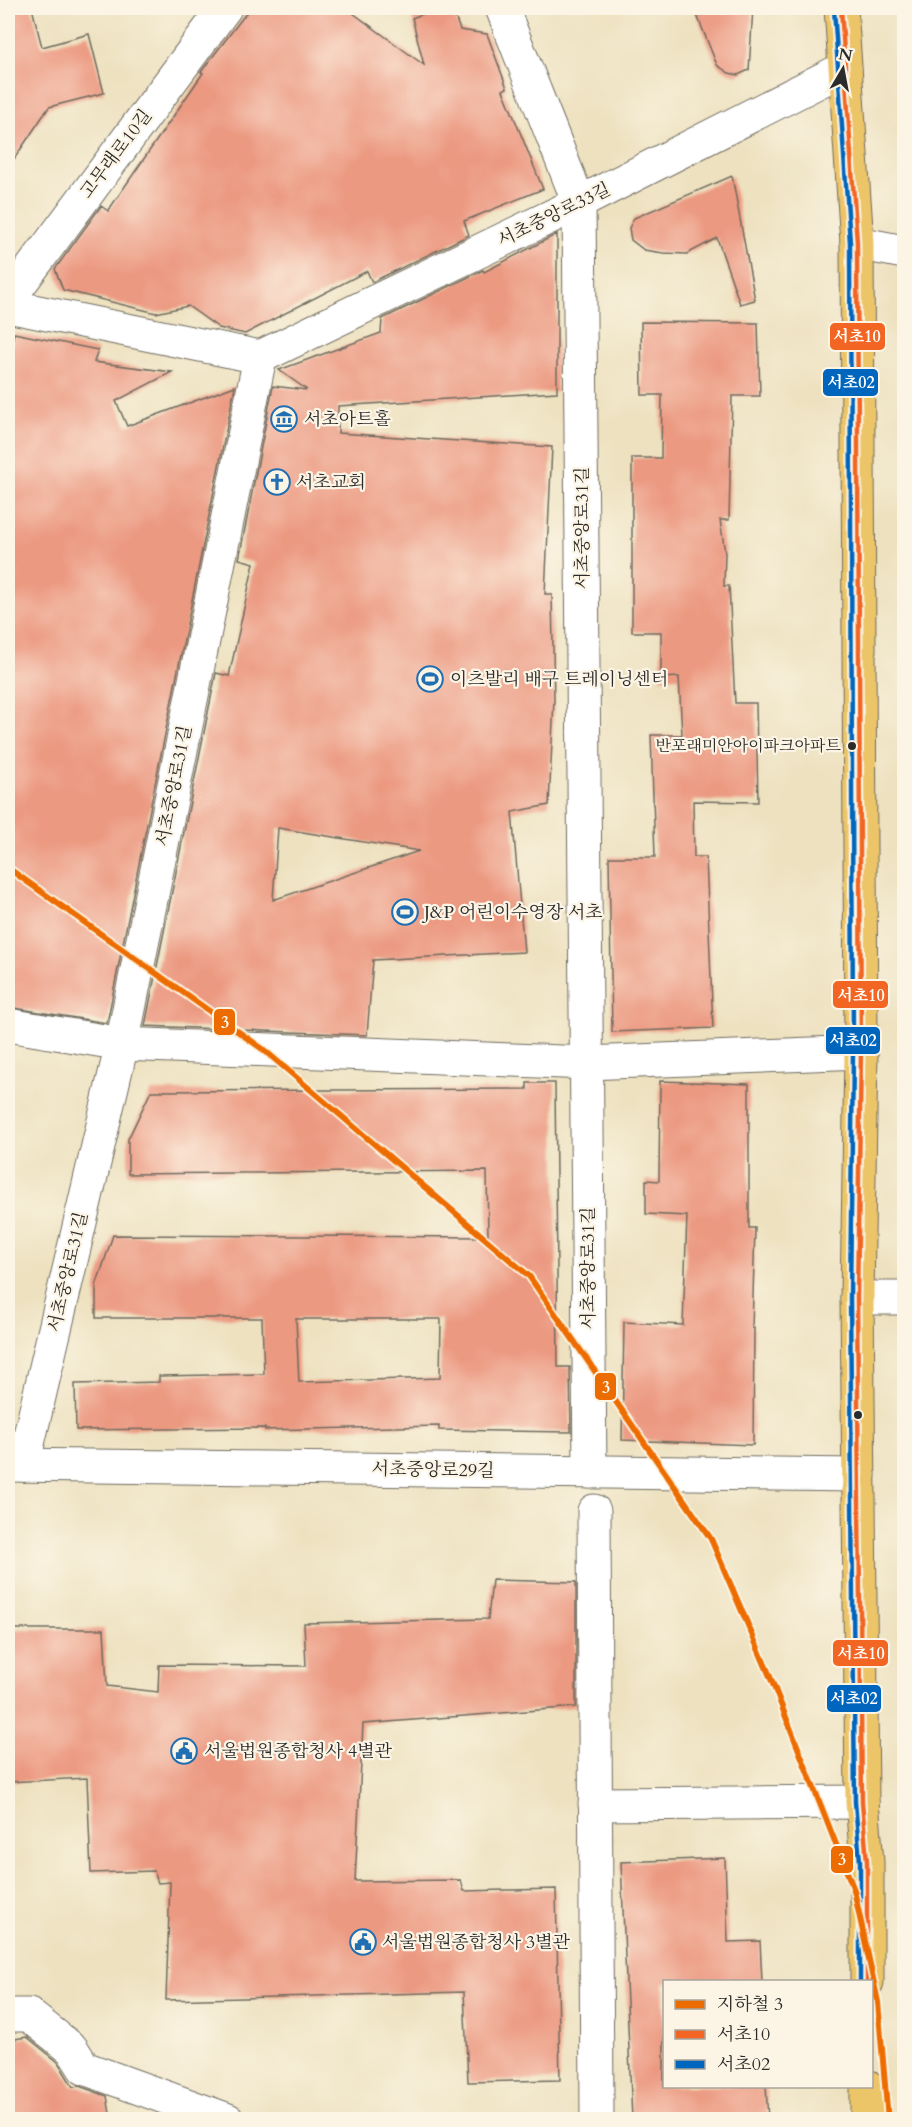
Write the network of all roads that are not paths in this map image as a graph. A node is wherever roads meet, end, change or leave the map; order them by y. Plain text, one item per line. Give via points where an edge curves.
1 (225, 8) edge
2 (502, 8) edge
3 (841, 8) edge
4 (845, 68) junction
5 (579, 203) junction
6 (857, 243) junction
7 (904, 252) edge
8 (8, 300) edge
9 (8, 306) edge
10 (260, 357) junction
11 (8, 1025) edge
12 (122, 1044) junction
13 (861, 1052) junction
14 (587, 1063) junction
15 (857, 1298) junction
16 (904, 1298) edge
17 (15, 1465) edge
18 (590, 1472) junction
19 (859, 1475) junction
20 (594, 1511) dead end
21 (862, 1802) junction
22 (596, 1804) junction
23 (867, 1980) edge
24 (8, 2015) edge
25 (867, 2088) edge
26 (228, 2120) edge
27 (597, 2120) edge
28 (867, 2120) edge

1 - 8 street, 고무래로10길
2 - 5 street, 서초중앙로31길
3 - 4 main road
4 - 5 street, 서초중앙로33길
4 - 6 main road
5 - 10 street, 서초중앙로33길
5 - 14 street, 서초중앙로31길
6 - 7 street
6 - 13 main road
9 - 10 street
10 - 12 street, 서초중앙로31길
11 - 12 street
12 - 14 street
12 - 17 street, 서초중앙로31길
13 - 14 street
13 - 15 main road
14 - 18 street, 서초중앙로31길
15 - 16 street
15 - 19 main road
17 - 18 street, 서초중앙로29길
18 - 19 street, 서초중앙로29길
19 - 21 main road
20 - 22 street
21 - 22 street
21 - 23 main road via 867,1862
22 - 27 street
24 - 26 street via 29,2015 72,2049 84,2068
25 - 28 main road

